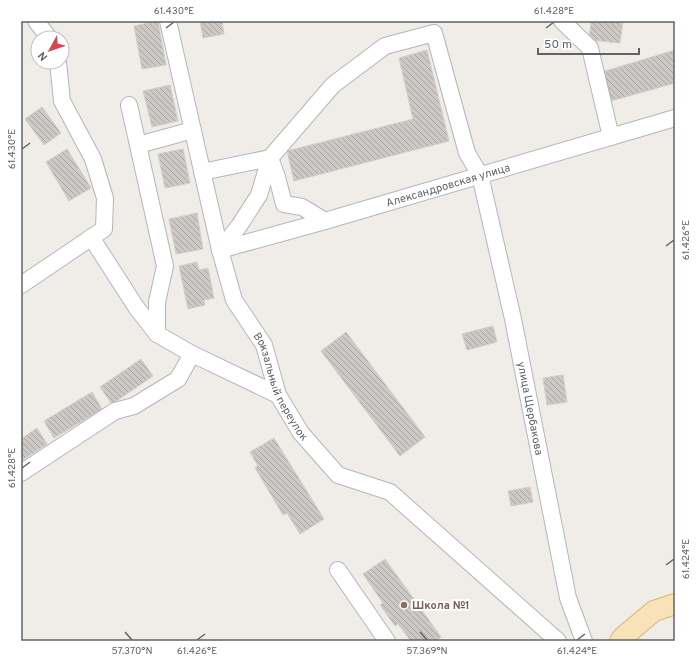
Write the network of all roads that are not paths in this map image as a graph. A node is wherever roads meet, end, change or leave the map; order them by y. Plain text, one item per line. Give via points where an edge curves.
1 (36, 21) edge
2 (168, 21) edge
3 (562, 21) edge
4 (43, 30) edge
5 (59, 70) edge
6 (129, 105) dead end
7 (674, 122) edge
8 (193, 130) junction
9 (611, 137) junction
10 (138, 145) junction
11 (270, 158) junction
12 (202, 172) junction
13 (480, 175) junction
14 (325, 221) junction
15 (91, 237) junction
16 (220, 250) junction
17 (21, 285) edge
18 (157, 334) junction
19 (192, 354) junction
20 (278, 394) junction
21 (21, 473) edge
22 (338, 570) dead end
23 (675, 604) edge
24 (386, 641) edge
25 (558, 641) edge
26 (584, 641) edge
27 (620, 641) edge

1 - 4 street
2 - 8 street, Вокзальный переулок
3 - 9 street via 590,48
5 - 15 street via 62,101 94,159 105,198 104,229
6 - 10 street
7 - 9 street, Александровская улица
8 - 10 street
8 - 12 street, Вокзальный переулок
9 - 13 street, Александровская улица
10 - 18 street via 165,266 157,302
11 - 12 street
11 - 13 street, улица Щербакова via 333,85 385,46 434,33 467,153
11 - 14 street via 284,204 302,207
11 - 16 street via 259,195
12 - 16 street, Вокзальный переулок
13 - 14 street, Александровская улица
13 - 26 street, улица Щербакова via 513,319 568,598
14 - 16 street, Александровская улица
15 - 17 street
15 - 18 street via 136,307
16 - 20 street, Вокзальный переулок via 234,300 264,345
18 - 19 street
19 - 20 street
19 - 21 street via 178,379 134,406 115,411
20 - 25 street, Вокзальный переулок via 300,433 338,475 390,492
22 - 24 street
23 - 27 main road via 654,611

